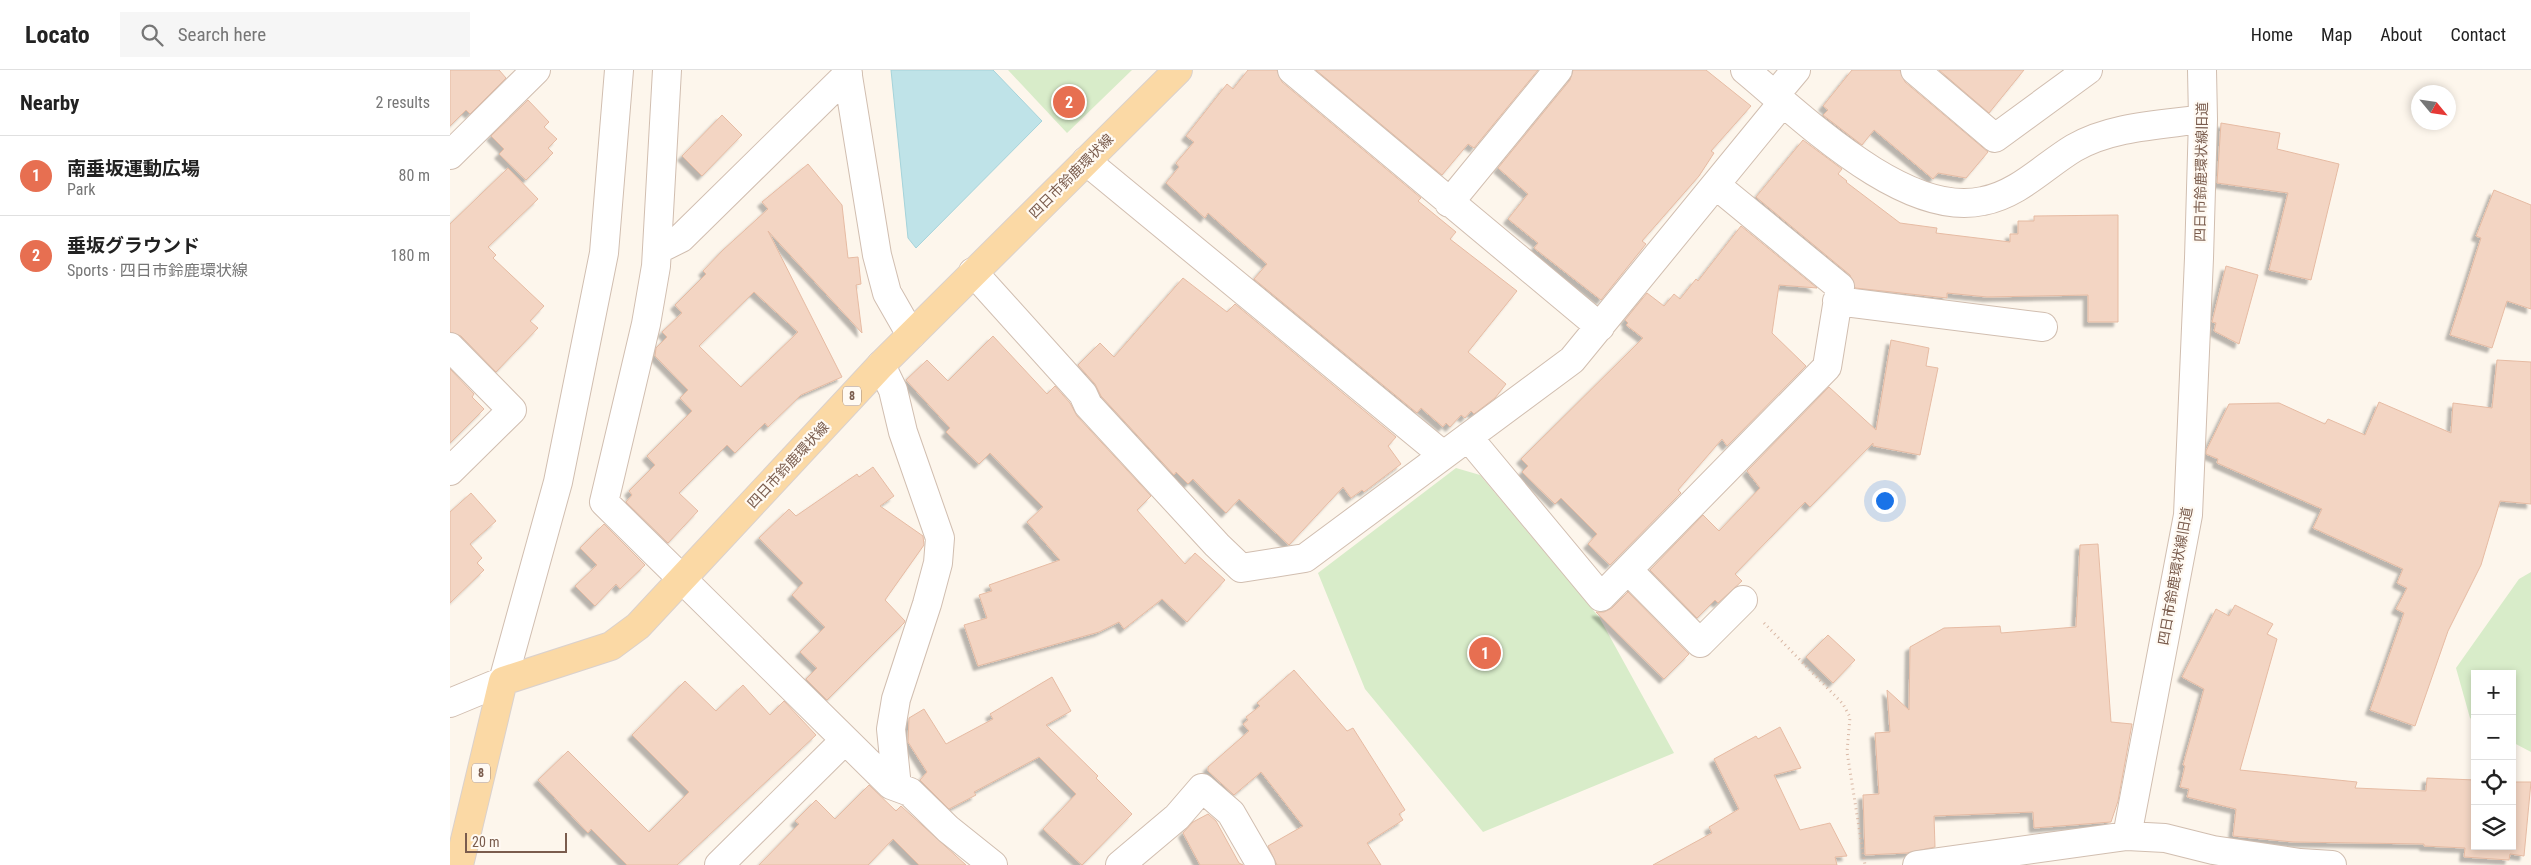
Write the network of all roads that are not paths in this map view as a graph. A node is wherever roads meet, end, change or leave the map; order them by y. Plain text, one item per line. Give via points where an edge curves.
1 (536, 70) edge
2 (619, 70) edge
3 (667, 70) edge
4 (1178, 70) edge
5 (1292, 70) edge
6 (1558, 70) edge
7 (1745, 70) edge
8 (1796, 70) edge
9 (1916, 70) edge
10 (2088, 70) edge
11 (2202, 70) edge
12 (848, 72) edge
13 (1779, 98) junction
14 (2203, 119) junction
15 (450, 155) edge
16 (1086, 161) junction
17 (1716, 186) junction
18 (1449, 203) junction
19 (657, 250) junction
20 (973, 272) junction
21 (1837, 301) junction
22 (1600, 327) junction
23 (2043, 327) dead end
24 (911, 334) junction
25 (450, 347) edge
26 (881, 365) junction
27 (1468, 437) junction
28 (1443, 455) junction
29 (450, 471) edge
30 (1628, 570) junction
31 (682, 580) junction
32 (1742, 600) road end
33 (503, 681) junction
34 (450, 703) edge
35 (845, 740) junction
36 (897, 787) junction
37 (2127, 836) junction
38 (459, 865) edge
39 (719, 865) edge
40 (993, 865) edge
41 (1120, 865) edge
42 (1261, 865) edge
43 (1917, 865) edge
44 (2332, 865) edge

1 - 15 street
2 - 33 street via 604,254 558,482
3 - 19 street
4 - 16 main road, 四日市鈴鹿環状線 / 8
5 - 18 street
6 - 18 street
7 - 13 street
8 - 13 street
9 - 10 street via 1995,138
11 - 14 street, 四日市鈴鹿環状線旧道
12 - 19 street via 681,238
12 - 24 street via 877,255 887,293
13 - 14 street via 1877,174 1926,198 1953,204 1984,202 2030,180 2075,148 2107,135
13 - 17 street
14 - 37 street, 四日市鈴鹿環状線旧道 via 2188,515
16 - 20 main road, 四日市鈴鹿環状線 / 8
16 - 28 street
17 - 21 street via 1840,287
17 - 22 street
18 - 22 street
19 - 31 street via 646,324 604,502
20 - 24 main road, 四日市鈴鹿環状線 / 8
20 - 28 street via 1083,394 1088,405 1241,568 1305,558
21 - 23 street
21 - 30 street via 1827,367
22 - 27 street via 1572,360
24 - 26 main road, 四日市鈴鹿環状線 / 8
25 - 29 street via 512,410
26 - 31 main road, 四日市鈴鹿環状線 / 8
26 - 36 street via 893,390 903,432 940,538 938,562 927,604 896,700 891,729
27 - 28 street
27 - 30 street via 1601,597
30 - 32 street via 1700,643
31 - 33 main road, 四日市鈴鹿環状線 / 8 via 638,626 611,646
31 - 35 street
33 - 34 street
33 - 38 main road, 8
35 - 36 street via 890,785
35 - 39 street
36 - 40 street via 910,792
37 - 43 street
37 - 44 street via 2165,838 2212,850
41 - 42 street via 1177,817 1202,788 1231,813

